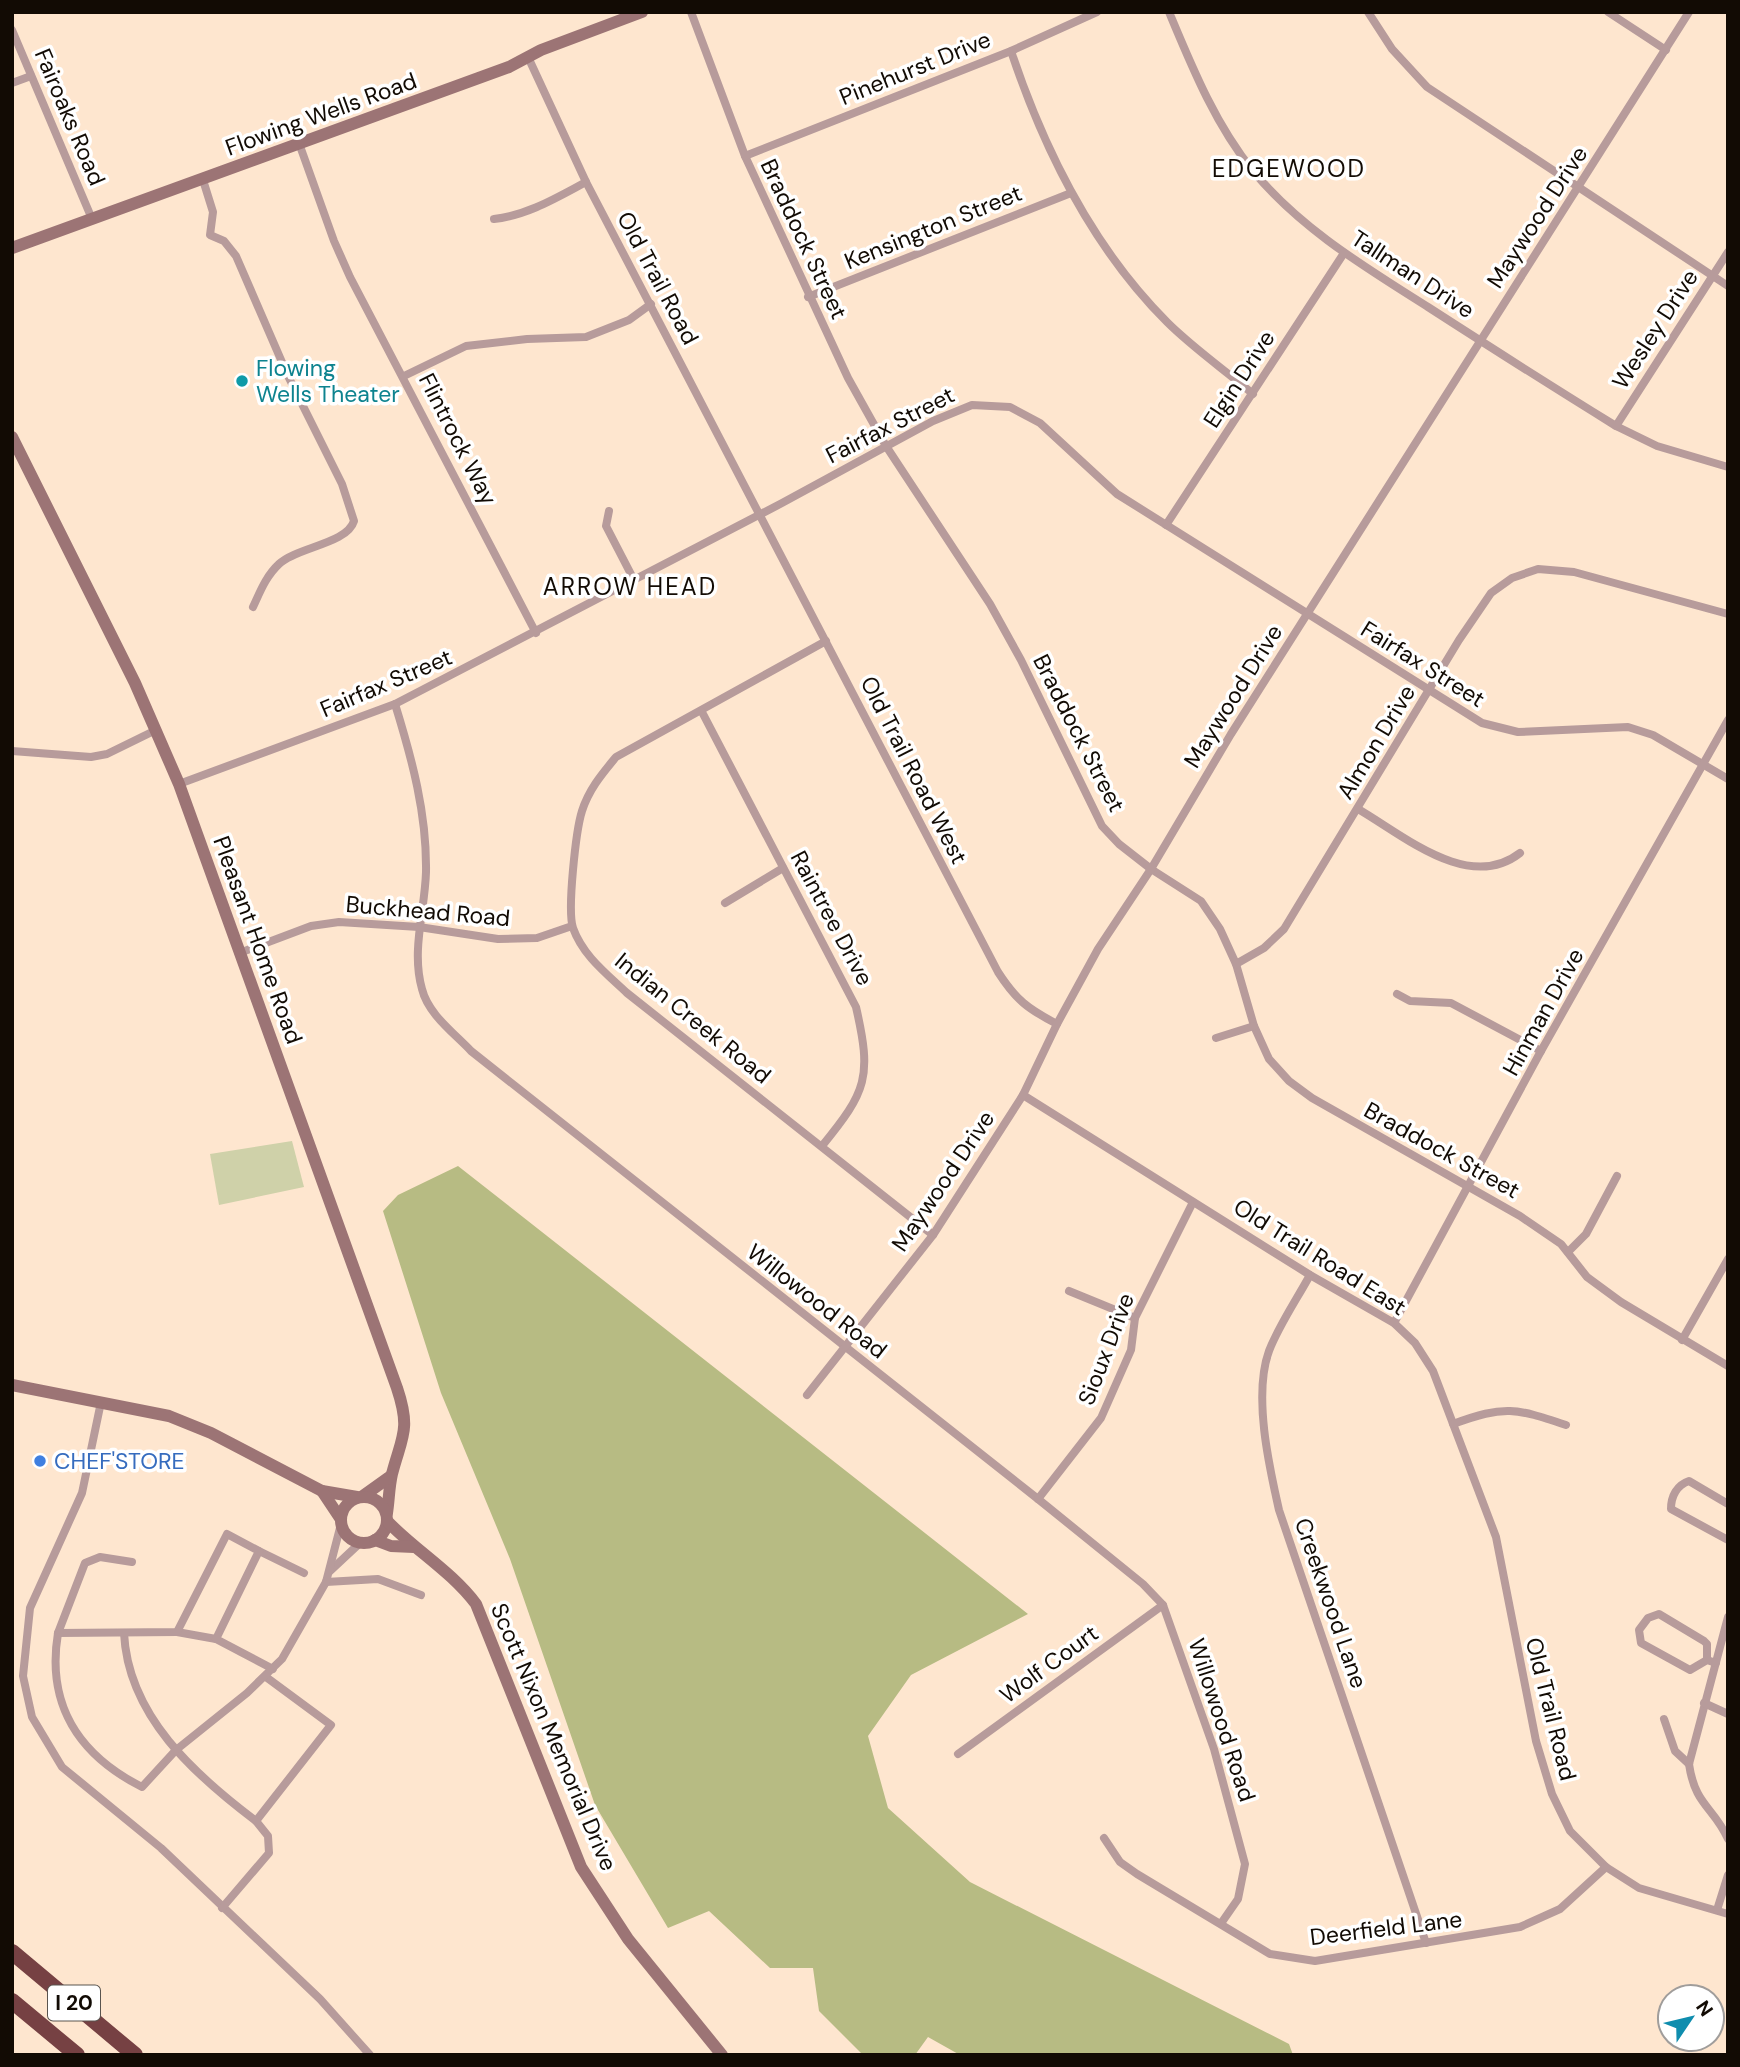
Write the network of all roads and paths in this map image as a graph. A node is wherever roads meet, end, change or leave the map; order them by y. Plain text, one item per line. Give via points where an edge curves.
1 (642, 12) edge
2 (691, 12) edge
3 (1097, 12) edge
4 (1169, 12) edge
5 (1368, 12) edge
6 (1608, 12) edge
7 (1689, 12) edge
8 (12, 30) edge
9 (1666, 50) junction
10 (1011, 51) junction
11 (528, 57) junction
12 (31, 76) junction
13 (12, 83) edge
14 (300, 146) junction
15 (745, 156) junction
16 (203, 180) junction
17 (586, 181) junction
18 (1580, 188) junction
19 (1071, 193) junction
20 (92, 219) junction
21 (494, 219) dead end
22 (12, 248) edge
23 (1728, 252) edge
24 (1344, 253) junction
25 (1712, 277) junction
26 (1728, 286) edge
27 (808, 297) junction
28 (651, 304) junction
29 (1480, 341) junction
30 (404, 376) junction
31 (1253, 394) junction
32 (1616, 426) junction
33 (14, 446) edge
34 (886, 446) junction
35 (1728, 467) edge
36 (609, 512) dead end
37 (761, 514) junction
38 (1166, 525) junction
39 (634, 580) junction
40 (253, 607) dead end
41 (1306, 614) junction
42 (1728, 614) edge
43 (536, 633) junction
44 (826, 641) junction
45 (1429, 692) junction
46 (395, 704) junction
47 (702, 712) junction
48 (1728, 720) edge
49 (156, 730) junction
50 (12, 751) edge
51 (1704, 765) junction
52 (1728, 779) edge
53 (179, 784) junction
54 (1358, 809) junction
55 (1520, 853) dead end
56 (783, 867) junction
57 (1151, 869) junction
58 (725, 903) dead end
59 (572, 926) junction
60 (419, 927) junction
61 (242, 952) junction
62 (1236, 964) junction
63 (1397, 994) dead end
64 (1056, 1024) junction
65 (1254, 1027) junction
66 (1216, 1038) dead end
67 (1541, 1051) junction
68 (1023, 1095) junction
69 (822, 1146) junction
70 (1617, 1176) dead end
71 (1468, 1188) junction
72 (1193, 1202) junction
73 (933, 1235) junction
74 (1568, 1252) junction
75 (1728, 1259) edge
76 (1310, 1275) junction
77 (1069, 1292) dead end
78 (1135, 1318) junction
79 (1394, 1323) junction
80 (1682, 1340) junction
81 (845, 1347) junction
82 (1728, 1366) edge
83 (12, 1385) edge
84 (807, 1395) dead end
85 (101, 1402) junction
86 (1453, 1424) junction
87 (1566, 1425) dead end
88 (391, 1476) junction
89 (322, 1491) junction
90 (360, 1497) junction
91 (1038, 1499) junction
92 (1728, 1504) edge
93 (387, 1517) junction
94 (341, 1521) junction
95 (1728, 1540) edge
96 (375, 1541) junction
97 (359, 1543) junction
98 (414, 1546) junction
99 (259, 1551) junction
100 (132, 1562) dead end
101 (304, 1573) dead end
102 (327, 1578) junction
103 (421, 1595) dead end
104 (1163, 1605) junction
105 (1728, 1617) edge
106 (1511, 1620) joint
107 (177, 1632) junction
108 (58, 1633) junction
109 (124, 1633) junction
110 (216, 1639) junction
111 (1707, 1660) junction
112 (1716, 1663) junction
113 (273, 1669) junction
114 (265, 1677) junction
115 (1704, 1703) junction
116 (1728, 1714) edge
117 (1664, 1720) dead end
118 (174, 1751) junction
119 (958, 1754) dead end
120 (1689, 1764) junction
121 (256, 1821) junction
122 (1104, 1838) dead end
123 (1728, 1839) edge
124 (1606, 1867) junction
125 (1728, 1875) edge
126 (222, 1908) junction
127 (1717, 1910) junction
128 (1728, 1914) edge
129 (1222, 1922) junction
130 (1426, 1943) junction
131 (12, 1952) edge
132 (12, 2001) edge
133 (77, 2055) edge
134 (135, 2055) edge
135 (370, 2055) edge
136 (722, 2055) edge

1 - 11 main road, Flowing Wells Road
2 - 15 street, Braddock Street
3 - 10 street, Pinehurst Drive
4 - 24 street, Tallman Drive via 1201,87 1252,170 1297,216
5 - 18 street via 1392,49 1427,87
6 - 9 street
7 - 9 street, Maywood Drive
8 - 12 street, Fairoaks Road
9 - 18 street, Maywood Drive
10 - 15 street, Pinehurst Drive
10 - 19 street via 1027,99
11 - 14 main road, Flowing Wells Road
11 - 17 street, Old Trail Road
12 - 13 street
12 - 20 street, Fairoaks Road
14 - 16 main road, Flowing Wells Road
14 - 30 street, Flintrock Way via 334,241
15 - 27 street, Braddock Street
16 - 20 main road, Flowing Wells Road
16 - 40 street via 213,212 211,235 224,241 236,257 342,484 354,522 348,532 293,553 278,565
17 - 21 street via 533,210
17 - 28 street, Old Trail Road
18 - 25 street
18 - 29 street, Maywood Drive
19 - 27 street, Kensington Street
19 - 31 street via 1118,264 1167,323
20 - 22 main road, Flowing Wells Road
23 - 25 street, Wesley Drive
24 - 29 street, Tallman Drive
24 - 31 street, Elgin Drive
25 - 26 street
25 - 32 street, Wesley Drive
27 - 34 street, Braddock Street
28 - 30 street via 629,320 586,337 466,346
28 - 37 street, Old Trail Road
29 - 32 street, Tallman Drive
29 - 41 street, Maywood Drive
30 - 43 street, Flintrock Way
31 - 38 street, Elgin Drive
32 - 35 street, Tallman Drive via 1657,446
33 - 49 main road, Pleasant Home Road
34 - 37 street, Fairfax Street
34 - 38 street, Fairfax Street via 972,405 1010,407 1040,423 1117,494
34 - 57 street, Braddock Street via 996,615 1102,826
36 - 39 street via 606,526
37 - 39 street, Fairfax Street
37 - 44 street, Old Trail Road West
38 - 41 street, Fairfax Street
39 - 43 street, Fairfax Street
41 - 45 street, Fairfax Street
41 - 57 street, Maywood Drive
42 - 45 street, Almon Drive via 1574,572 1525,572 1484,601
43 - 46 street, Fairfax Street
44 - 47 street, Indian Creek Road
44 - 64 street, Old Trail Road West via 998,972 1014,997
45 - 51 street, Fairfax Street via 1500,730 1628,727 1653,735
45 - 54 street, Almon Drive
46 - 53 street, Fairfax Street
46 - 60 street, Willowood Road via 424,817 426,874
47 - 56 street, Raintree Drive
47 - 59 street, Indian Creek Road via 616,757 594,782 581,812
48 - 51 street, Hinman Drive
49 - 50 street via 91,757
49 - 53 main road, Pleasant Home Road
51 - 52 street, Fairfax Street
51 - 67 street, Hinman Drive
53 - 61 main road, Pleasant Home Road
54 - 55 street via 1436,855 1466,866 1505,865
54 - 62 street, Almon Drive via 1284,929 1264,948
56 - 58 street
56 - 69 street, Raintree Drive via 856,1007 866,1050 863,1086
57 - 62 street, Braddock Street via 1201,901
57 - 64 street, Maywood Drive
59 - 60 street, Buckhead Road via 537,938 498,939
59 - 69 street, Indian Creek Road via 587,956 627,993
60 - 61 street, Buckhead Road via 340,922 311,926
60 - 81 street, Willowood Road via 422,990 434,1013 471,1051
61 - 88 main road, Pleasant Home Road via 403,1407 403,1444
62 - 65 street, Braddock Street
63 - 67 street via 1410,1001 1451,1003
64 - 68 street, Maywood Drive
65 - 66 street
65 - 71 street, Braddock Street via 1269,1059 1289,1081
67 - 71 street, Hinman Drive
68 - 72 street, Old Trail Road East
68 - 73 street, Maywood Drive
69 - 73 street, Indian Creek Road
70 - 74 street via 1586,1234
71 - 74 street, Braddock Street via 1520,1216
71 - 79 street, Hinman Drive
72 - 76 street, Old Trail Road East
72 - 78 street, Sioux Drive
73 - 81 street, Maywood Drive
74 - 80 street, Braddock Street via 1587,1278
75 - 80 street
76 - 79 street, Old Trail Road East
76 - 130 street, Creekwood Lane via 1268,1352 1264,1443 1279,1510
77 - 78 street
78 - 91 street, Sioux Drive via 1131,1350 1101,1419
79 - 86 street, Old Trail Road East via 1415,1343 1433,1371
80 - 82 street, Braddock Street
81 - 84 street, Maywood Drive
81 - 91 street, Willowood Road
83 - 85 main road
85 - 89 main road via 144,1409 190,1424
85 - 126 street via 82,1493 30,1608 23,1676 32,1717 62,1767 161,1848
86 - 87 street via 1493,1410 1522,1410
86 - 106 street, Old Trail Road East via 1496,1537
88 - 90 main road
88 - 93 main road, Pleasant Home Road
89 - 90 main road
89 - 94 main road
90 - 93 main road via 377,1500
90 - 94 main road via 344,1507
91 - 104 street, Willowood Road
92 - 95 street via 1689,1481 1681,1483 1671,1499 1671,1509
93 - 96 main road via 386,1529
93 - 98 main road, Scott Nixon Memorial Drive
94 - 97 main road via 346,1535
94 - 102 street
96 - 97 main road
96 - 98 main road
97 - 102 street
98 - 136 main road, Scott Nixon Memorial Drive via 459,1581 476,1604 581,1867 628,1939
99 - 101 street
99 - 107 street via 227,1534
99 - 110 street
100 - 108 street via 100,1557 85,1563
102 - 103 street via 378,1579
102 - 113 street via 296,1638
104 - 119 street, Wolf Court
104 - 129 street, Willowood Road via 1214,1749 1245,1864 1238,1899
105 - 112 street
106 - 124 street, Old Trail Road via 1533,1729 1552,1794 1570,1831
107 - 109 street
107 - 110 street
108 - 109 street
108 - 118 street via 54,1658 60,1699 72,1727 92,1752 142,1787
109 - 118 street via 137,1687
110 - 113 street
111 - 111 street via 1690,1670 1680,1666 1641,1643 1639,1630 1648,1618 1659,1614 1704,1641
111 - 112 street
112 - 115 street
113 - 114 street
114 - 118 street
114 - 121 street via 331,1725
115 - 116 street
115 - 120 street
117 - 120 street via 1675,1751
118 - 121 street
120 - 123 street via 1700,1801
121 - 126 street via 268,1836 269,1853
122 - 129 street, Deerfield Lane via 1128,1868
124 - 127 street, Old Trail Road via 1639,1888
124 - 130 street, Deerfield Lane via 1560,1909 1520,1927
125 - 127 street
126 - 135 street via 320,1998
127 - 128 street, Old Trail Road
129 - 130 street, Deerfield Lane via 1270,1954 1315,1961
131 - 134 highway, I 20
132 - 133 highway, I 20

